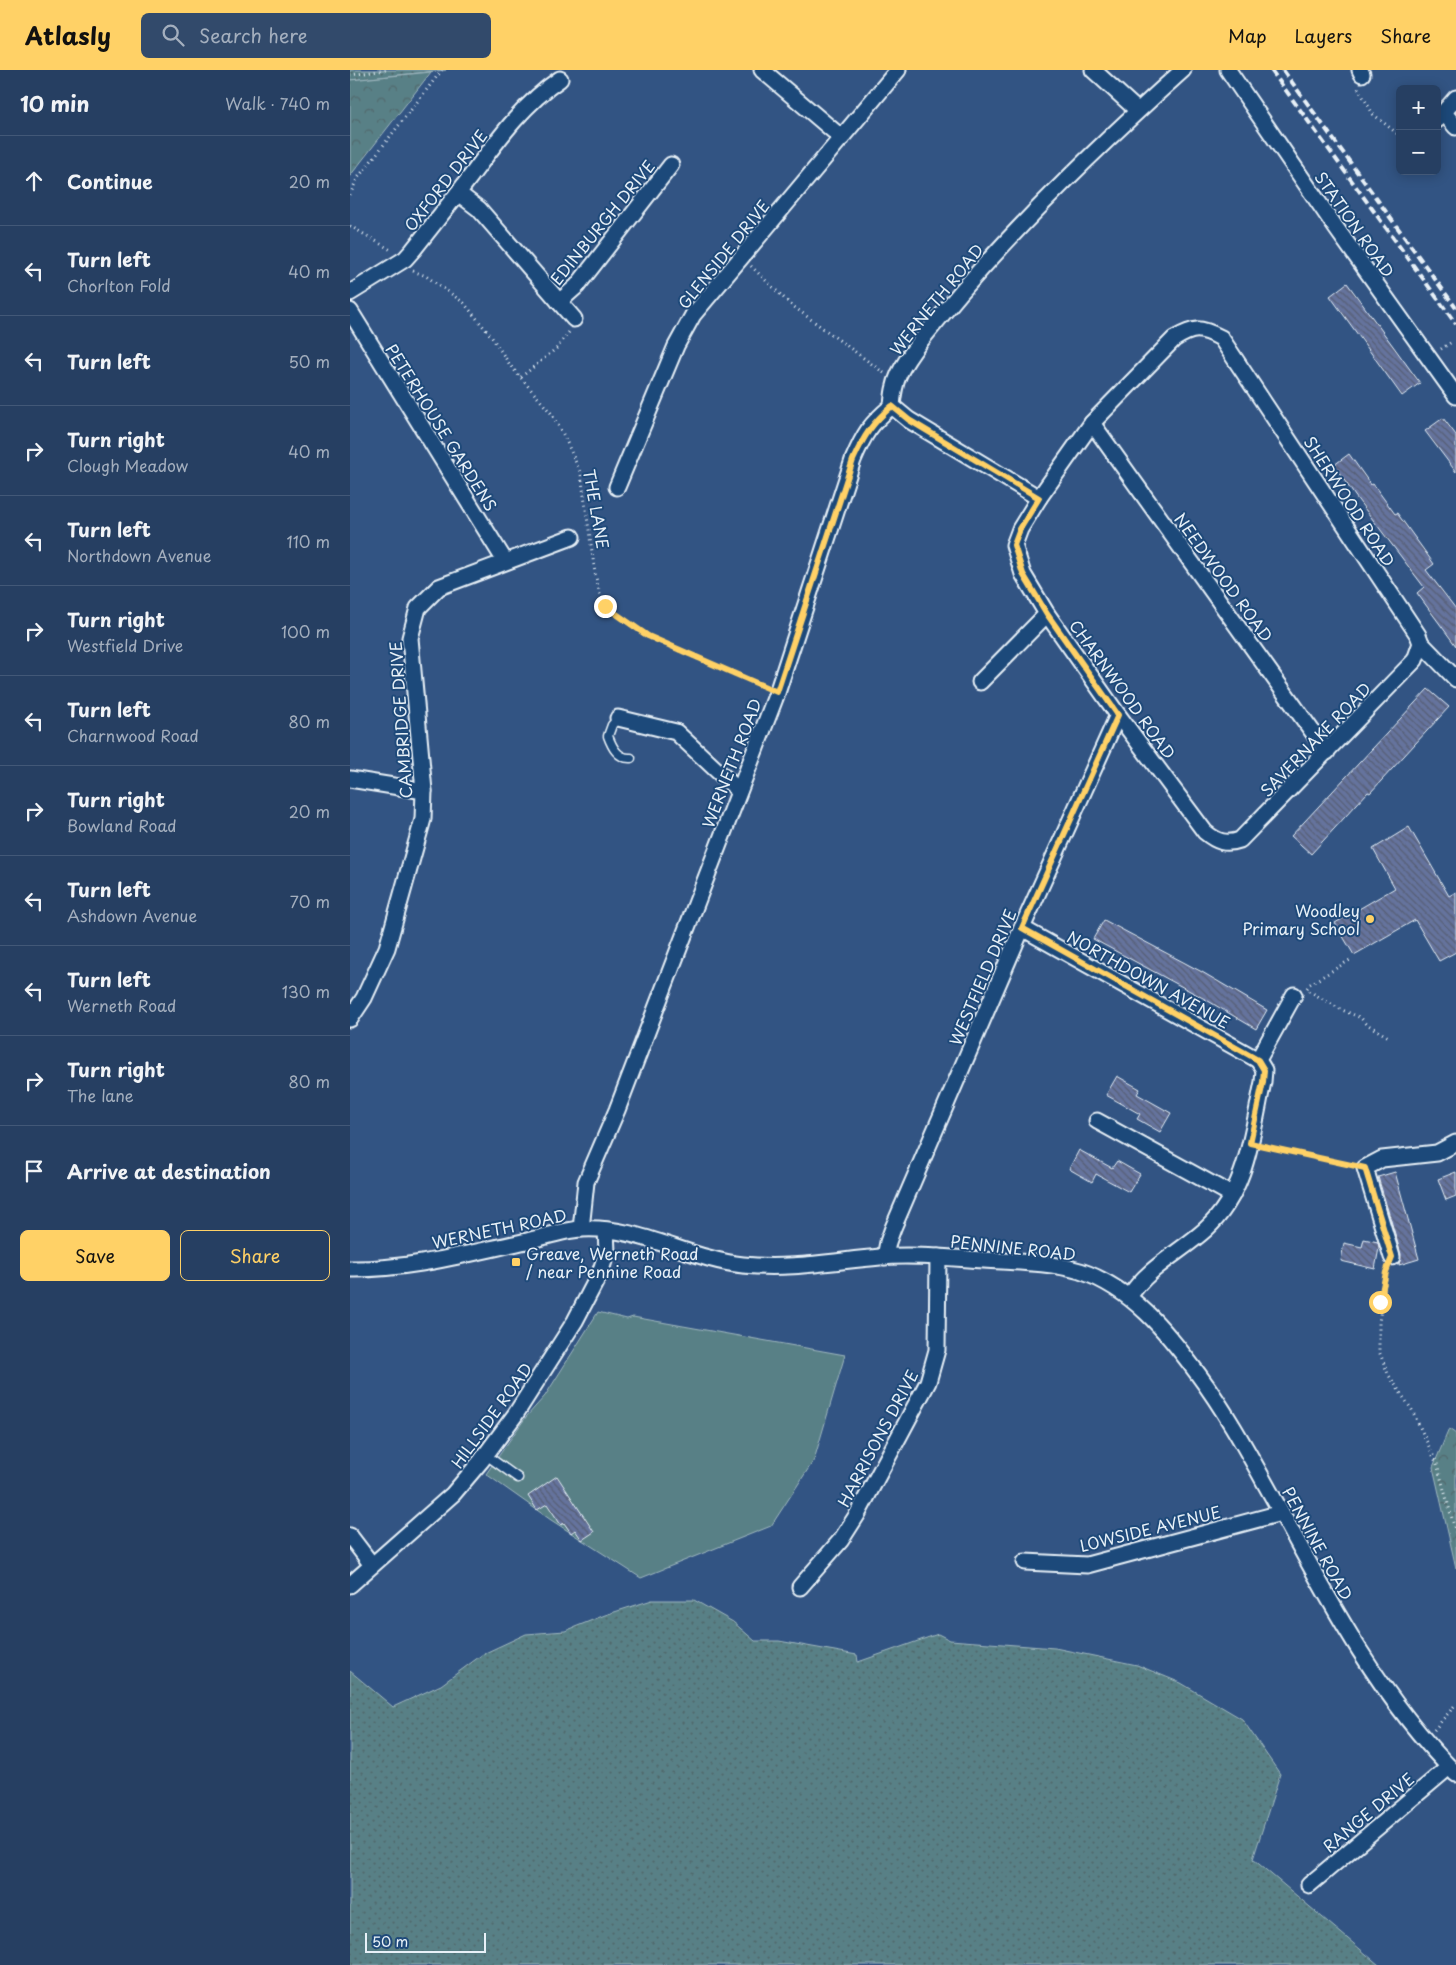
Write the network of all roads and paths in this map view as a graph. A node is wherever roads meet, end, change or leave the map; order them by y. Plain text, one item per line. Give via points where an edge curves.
1 (386, 70) edge
2 (442, 70) edge
3 (762, 70) edge
4 (898, 70) edge
5 (1093, 70) edge
6 (1182, 70) edge
7 (1228, 70) edge
8 (1361, 72) edge
9 (350, 75) edge
10 (560, 79) dead end
11 (1456, 98) edge
12 (1137, 110) junction
13 (1441, 116) edge
14 (1441, 118) edge
15 (1456, 127) edge
16 (1396, 133) edge
17 (842, 138) junction
18 (671, 165) dead end
19 (458, 193) junction
20 (350, 195) edge
21 (350, 226) edge
22 (743, 256) junction
23 (405, 259) junction
24 (350, 293) edge
25 (559, 302) junction
26 (350, 311) edge
27 (574, 319) joint
28 (1452, 340) dead end
29 (1437, 351) dead end
30 (521, 377) junction
31 (897, 380) junction
32 (1456, 396) edge
33 (892, 406) junction
34 (1092, 423) junction
35 (617, 487) dead end
36 (1039, 498) junction
37 (572, 536) dead end
38 (505, 561) junction
39 (1047, 614) junction
40 (1421, 644) junction
41 (1456, 679) edge
42 (980, 682) dead end
43 (777, 692) junction
44 (1118, 715) junction
45 (618, 718) joint
46 (1327, 752) junction
47 (631, 758) dead end
48 (350, 779) edge
49 (424, 791) junction
50 (740, 791) junction
51 (1221, 842) joint
52 (1022, 928) junction
53 (1350, 960) dead end
54 (1300, 992) junction
55 (350, 1019) edge
56 (1390, 1038) dead end
57 (1258, 1060) junction
58 (1097, 1121) dead end
59 (1250, 1143) junction
60 (1456, 1143) edge
61 (1365, 1168) junction
62 (1232, 1195) junction
63 (581, 1229) junction
64 (606, 1230) junction
65 (885, 1256) junction
66 (938, 1257) junction
67 (1392, 1257) joint
68 (350, 1268) edge
69 (1129, 1297) junction
70 (486, 1454) junction
71 (518, 1478) dead end
72 (1281, 1513) junction
73 (1456, 1533) edge
74 (350, 1536) edge
75 (1025, 1562) dead end
76 (372, 1565) junction
77 (350, 1585) edge
78 (800, 1587) dead end
79 (1456, 1704) edge
80 (1425, 1740) junction
81 (1452, 1771) edge
82 (1309, 1885) dead end

1 - 9 path
2 - 20 path via 357,179
3 - 17 street
4 - 17 street, GLENSIDE DRIVE
5 - 12 street
6 - 12 street, WERNETH ROAD
7 - 32 street, STATION ROAD
8 - 16 path via 1358,88 1373,114
10 - 19 street, OXFORD DRIVE via 520,114
11 - 13 street
12 - 31 street, WERNETH ROAD via 993,255 910,356
14 - 15 street
17 - 22 street, GLENSIDE DRIVE
18 - 25 street, EDINBURGH DRIVE via 577,286
19 - 23 street, OXFORD DRIVE
19 - 25 street, EDINBURGH DRIVE via 479,209
21 - 23 path, THE LANE
22 - 31 path via 790,304
22 - 35 street, GLENSIDE DRIVE via 693,315 676,346
23 - 24 street, OXFORD DRIVE
23 - 30 path, THE LANE via 411,270 426,276 464,303
25 - 27 street, EDINBURGH DRIVE
26 - 38 street, PETERHOUSE GARDENS
27 - 30 path via 557,348
28 - 29 path
30 - 43 path, THE LANE via 551,413 580,474 595,573 605,606 648,636
31 - 33 street, WERNETH ROAD
33 - 36 street via 909,420
33 - 43 street, WERNETH ROAD via 863,437 853,460
34 - 36 street
34 - 40 street, SHERWOOD ROAD via 1174,338 1187,331 1204,329 1221,338
34 - 46 street, NEEDWOOD ROAD
36 - 39 street, CHARNWOOD ROAD via 1014,545 1023,574
37 - 38 street, CAMBRIDGE DRIVE
38 - 49 street, CAMBRIDGE DRIVE via 439,587 418,608 410,638
39 - 42 street
39 - 44 street, CHARNWOOD ROAD
40 - 41 street, SHERWOOD ROAD
40 - 46 street, SAVERNAKE ROAD via 1415,660
43 - 50 street, WERNETH ROAD
44 - 51 street, CHARNWOOD ROAD via 1205,832
44 - 52 street, WESTFIELD DRIVE
45 - 47 lane via 608,736 619,754 625,759
45 - 50 street via 676,732
46 - 51 street, SAVERNAKE ROAD via 1240,840
48 - 49 street
49 - 55 street, CAMBRIDGE DRIVE via 423,819 388,948
50 - 63 street, WERNETH ROAD via 586,1182
52 - 57 street, NORTHDOWN AVENUE
52 - 65 street, WESTFIELD DRIVE via 893,1228
53 - 54 path
54 - 56 path via 1361,1018
54 - 57 street
57 - 59 street via 1264,1070 1263,1082
58 - 62 street
59 - 61 path
59 - 62 street via 1243,1172
60 - 61 street via 1437,1153 1382,1160
61 - 67 street
62 - 69 street via 1206,1230 1147,1274
63 - 64 street, PENNINE ROAD
63 - 68 street, WERNETH ROAD via 436,1260 382,1268
64 - 65 street, PENNINE ROAD via 744,1265 797,1266
64 - 70 street, HILLSIDE ROAD via 607,1252 600,1273 575,1320 547,1367
65 - 66 street, PENNINE ROAD
66 - 69 street, PENNINE ROAD via 1078,1271 1103,1280
66 - 78 street, HARRISONS DRIVE via 937,1350 928,1382 857,1516 841,1540
67 - 73 path via 1380,1302 1379,1352 1388,1374 1412,1410 1437,1464
69 - 72 street, PENNINE ROAD via 1168,1335 1217,1400
70 - 71 lane
70 - 76 street, HILLSIDE ROAD via 453,1494
72 - 75 street, LOWSIDE AVENUE via 1087,1566
72 - 80 street, PENNINE ROAD via 1366,1661
74 - 76 street
76 - 77 street, HILLSIDE ROAD
79 - 80 path
80 - 81 street, PENNINE ROAD
81 - 82 street, RANGE DRIVE

